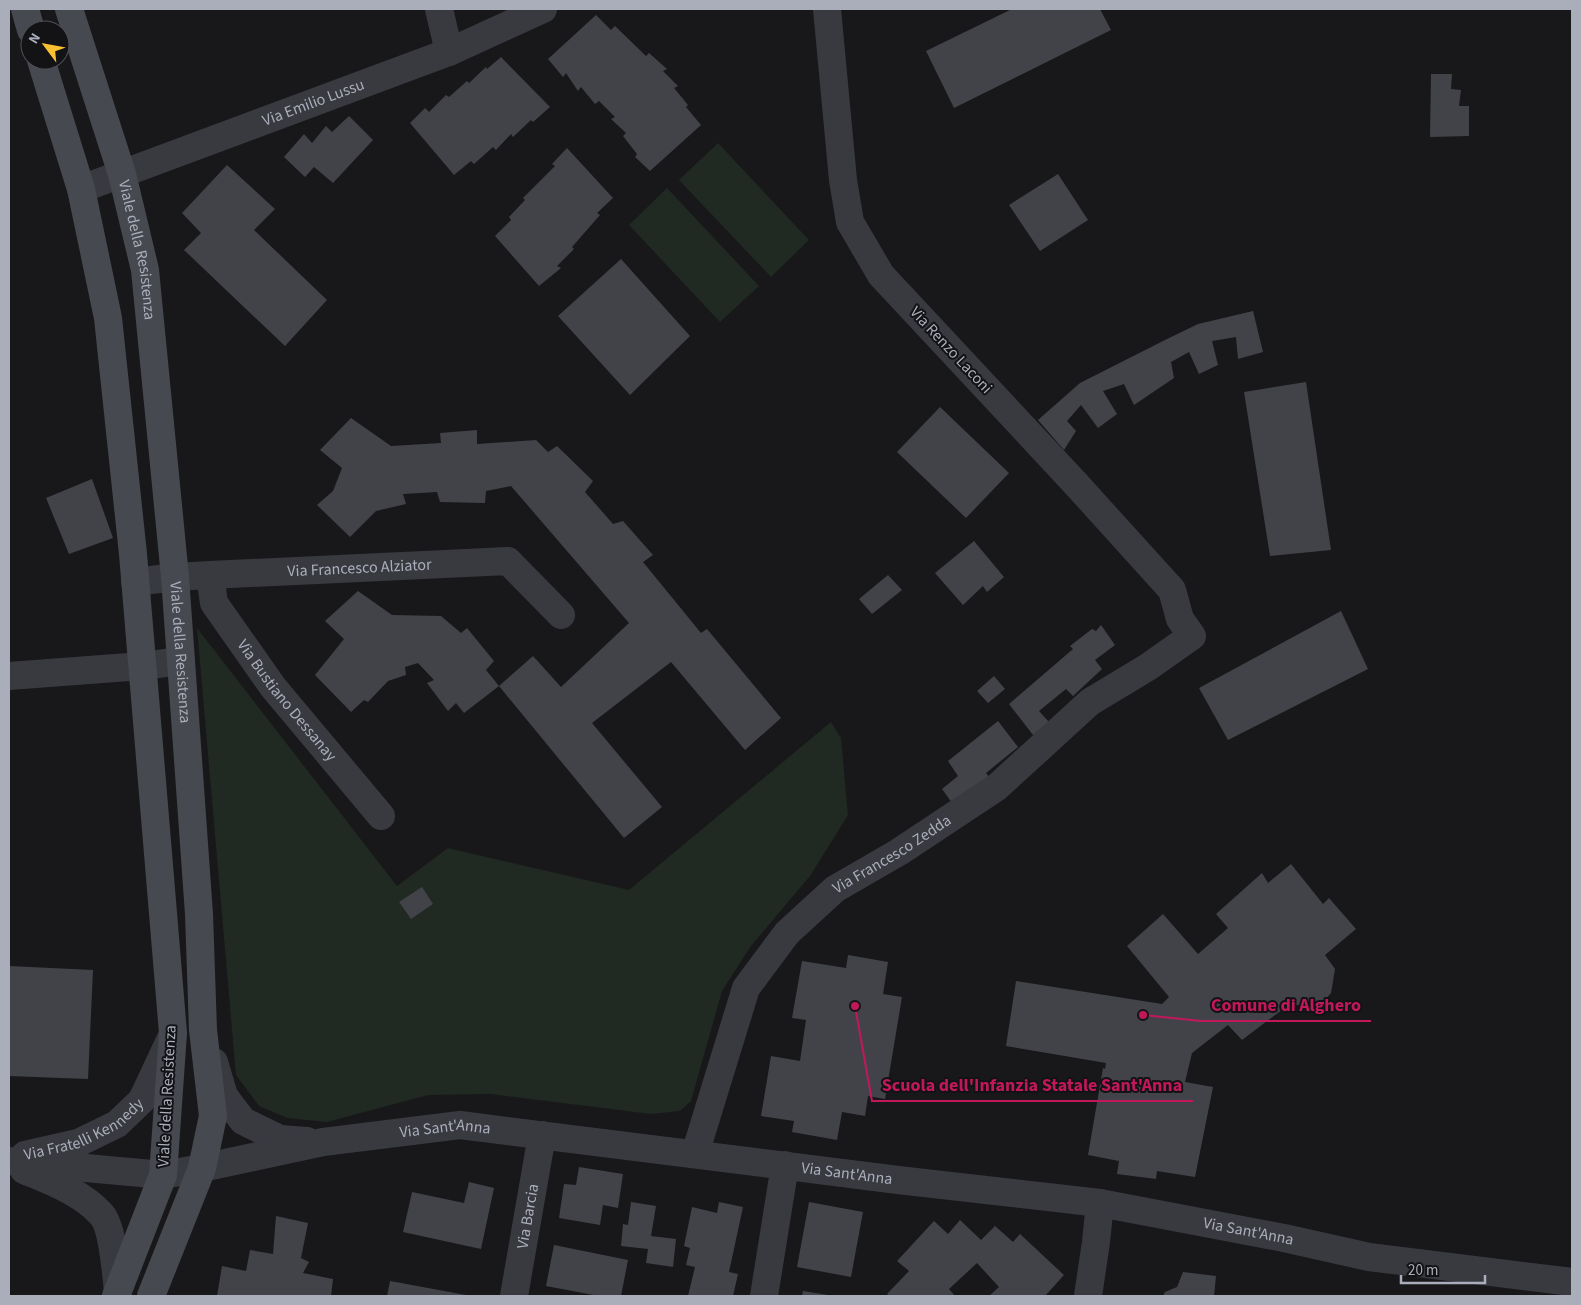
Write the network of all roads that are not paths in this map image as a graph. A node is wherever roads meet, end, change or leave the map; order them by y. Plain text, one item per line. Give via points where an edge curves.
1 (69, 9) edge
2 (439, 9) edge
3 (543, 9) edge
4 (827, 9) edge
5 (449, 52) junction
6 (43, 70) edge
7 (122, 174) junction
8 (81, 189) junction
9 (210, 575) junction
10 (175, 577) junction
11 (135, 582) junction
12 (562, 615) dead end
13 (1192, 636) joint
14 (181, 661) junction
15 (142, 666) junction
16 (9, 676) edge
17 (382, 816) dead end
18 (203, 1030) junction
19 (173, 1033) junction
20 (542, 1135) junction
21 (323, 1142) junction
22 (695, 1154) junction
23 (9, 1161) edge
24 (784, 1165) junction
25 (202, 1168) junction
26 (163, 1175) junction
27 (1100, 1204) junction
28 (1572, 1282) edge
29 (117, 1294) edge
30 (151, 1296) edge
31 (514, 1296) edge
32 (764, 1296) edge
33 (1088, 1296) edge

1 - 7 main road, Viale della Resistenza
2 - 5 street
3 - 5 street, Via Emilio Lussu
4 - 13 street, Via Renzo Laconi via 850,222 881,275 1172,590 1180,619
5 - 7 street, Via Emilio Lussu
6 - 8 main road, Viale della Resistenza
7 - 8 street, Via Emilio Lussu
7 - 10 main road, Viale della Resistenza via 145,270
8 - 11 main road, Viale della Resistenza via 108,318
9 - 10 street, Via Francesco Alziator
9 - 12 street, Via Francesco Alziator via 508,561
9 - 17 street, Via Bustiano Dessanay via 214,603 273,687
10 - 11 street, Via Francesco Alziator
10 - 14 main road, Viale della Resistenza
11 - 15 main road, Viale della Resistenza
13 - 22 street, Via Francesco Zedda via 1090,702 997,787 899,852 835,889 787,933 746,988
14 - 15 street
14 - 18 main road, Viale della Resistenza via 199,914
15 - 16 street
15 - 19 main road, Viale della Resistenza
18 - 21 street, Via Sant'Anna via 224,1096 243,1121 280,1138
18 - 25 main road, Viale della Resistenza via 213,1116
19 - 23 street, Via Fratelli Kennedy via 142,1100 117,1124 78,1142
19 - 26 main road, Viale della Resistenza
20 - 21 street, Via Sant'Anna via 460,1125
20 - 22 street, Via Sant'Anna
20 - 31 street, Via Barcia
21 - 25 street, Via Sant'Anna
22 - 24 street, Via Sant'Anna
23 - 26 street, Via Fratelli Kennedy
23 - 29 street, Via Fratelli Kennedy via 72,1191 102,1214 112,1241
24 - 27 street, Via Sant'Anna
24 - 32 street
25 - 26 street, Via Sant'Anna
25 - 30 main road, Viale della Resistenza
26 - 29 main road, Viale della Resistenza
27 - 28 street, Via Sant'Anna via 1369,1257
27 - 33 street

